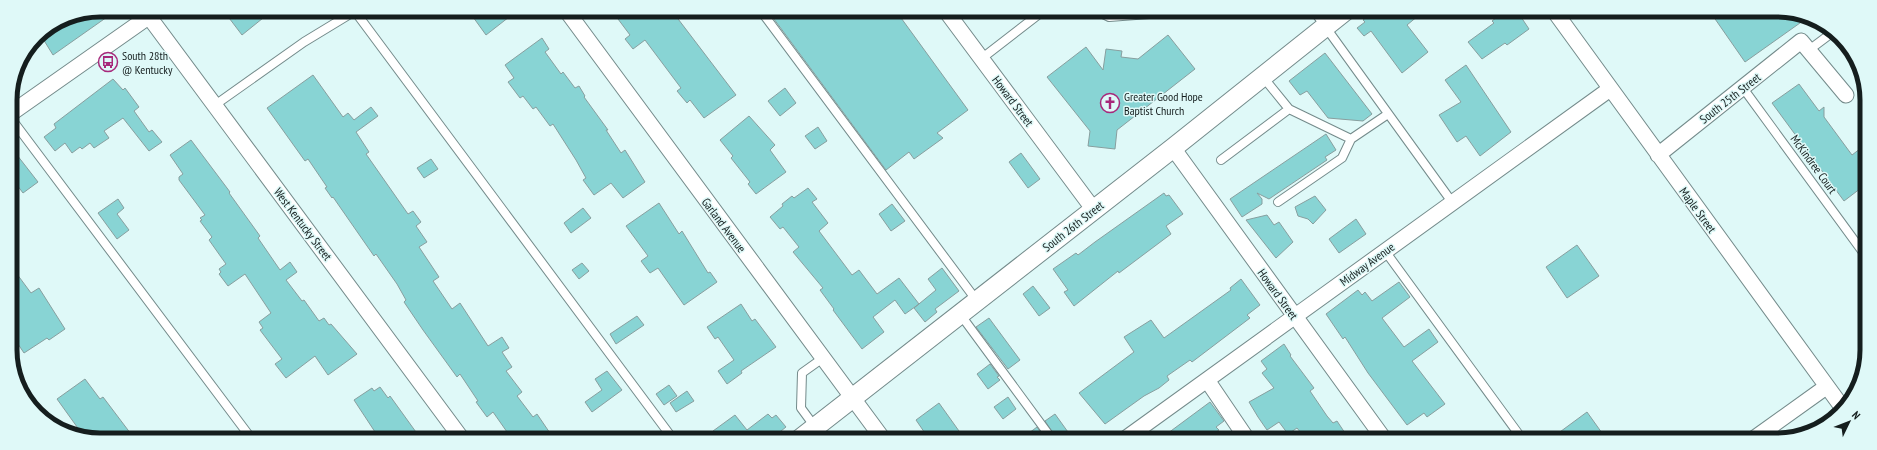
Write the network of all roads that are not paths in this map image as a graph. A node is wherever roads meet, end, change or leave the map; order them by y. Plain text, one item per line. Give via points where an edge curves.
1 (143, 17) edge
2 (153, 17) edge
3 (345, 17) edge
4 (359, 17) edge
5 (571, 17) edge
6 (765, 17) edge
7 (950, 17) edge
8 (1035, 17) edge
9 (1318, 17) edge
10 (1338, 17) edge
11 (1559, 17) edge
12 (1326, 27) junction
13 (1828, 35) edge
14 (1805, 46) junction
15 (981, 59) junction
16 (1263, 77) junction
17 (1743, 88) junction
18 (1610, 89) junction
19 (1846, 95) dead end
20 (215, 106) junction
21 (1289, 109) junction
22 (17, 111) edge
23 (1388, 114) junction
24 (17, 125) edge
25 (1351, 139) junction
26 (1173, 148) junction
27 (1658, 155) junction
28 (1221, 160) dead end
29 (1278, 202) dead end
30 (1452, 202) junction
31 (1094, 210) junction
32 (1860, 248) edge
33 (1385, 251) junction
34 (977, 301) junction
35 (960, 314) junction
36 (1294, 316) junction
37 (823, 358) junction
38 (1207, 380) junction
39 (1826, 386) junction
40 (853, 398) junction
41 (1838, 402) edge
42 (815, 427) junction
43 (247, 433) edge
44 (458, 433) edge
45 (668, 433) edge
46 (808, 433) edge
47 (879, 433) edge
48 (1048, 433) edge
49 (1133, 433) edge
50 (1243, 433) edge
51 (1380, 433) edge
52 (1519, 433) edge
53 (1762, 433) edge

1 - 22 street
2 - 20 street, West Kentucky Street
3 - 20 lane via 304,42
4 - 45 lane
5 - 37 street, Garland Avenue
6 - 34 lane
7 - 15 street, Howard Street
8 - 15 lane
9 - 12 lane
10 - 12 street, South 26th Street
11 - 18 street, Maple Street
12 - 16 street, South 26th Street
12 - 23 lane
13 - 14 lane
14 - 17 street, South 25th Street
14 - 19 street
15 - 31 street, Howard Street
16 - 21 lane
16 - 26 street, South 26th Street
17 - 27 street, South 25th Street
17 - 32 lane, McKindree Court
18 - 27 street, Maple Street
18 - 30 street, Midway Avenue
20 - 44 street, West Kentucky Street
21 - 25 lane
21 - 28 lane
23 - 25 lane
23 - 30 lane
24 - 43 lane
25 - 29 lane via 1342,158
26 - 31 street, South 26th Street
26 - 36 street, Howard Street
27 - 39 street, Maple Street
30 - 33 street, Midway Avenue
31 - 34 street, South 26th Street
33 - 36 street, Midway Avenue
33 - 52 lane
34 - 35 street, South 26th Street
35 - 40 street, South 26th Street
35 - 48 lane
36 - 38 street, Midway Avenue
36 - 51 street, Howard Street
37 - 40 street, Garland Avenue
37 - 42 lane via 802,373 801,408
38 - 49 street, Midway Avenue
38 - 50 street
39 - 41 street, Maple Street
39 - 53 street
40 - 42 street, South 26th Street
40 - 47 street, Garland Avenue
42 - 46 street, South 26th Street

